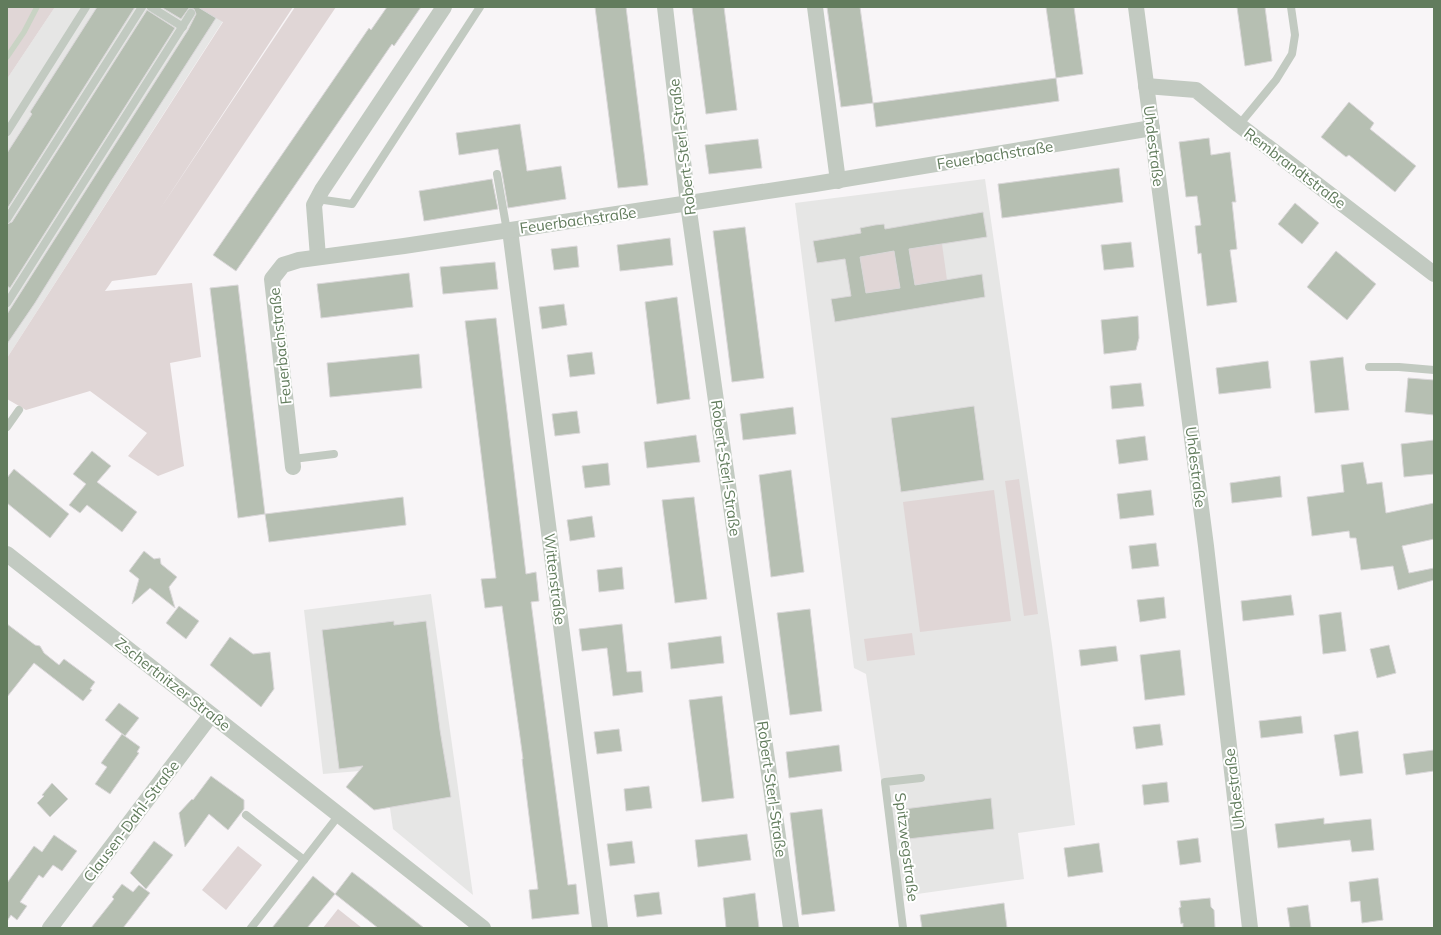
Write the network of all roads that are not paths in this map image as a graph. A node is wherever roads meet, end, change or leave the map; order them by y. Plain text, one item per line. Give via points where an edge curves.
1 (86, 7) edge
2 (142, 7) edge
3 (151, 7) edge
4 (444, 7) edge
5 (480, 7) edge
6 (665, 7) edge
7 (815, 7) edge
8 (1136, 7) edge
9 (1291, 7) edge
10 (191, 13) dead end
11 (183, 26) junction
12 (1146, 86) junction
13 (1238, 125) junction
14 (1152, 128) junction
15 (7, 132) edge
16 (497, 174) dead end
17 (838, 181) junction
18 (317, 199) junction
19 (688, 204) junction
20 (7, 219) edge
21 (508, 230) junction
22 (318, 257) junction
23 (1434, 274) edge
24 (7, 303) edge
25 (1369, 367) dead end
26 (1434, 370) edge
27 (19, 410) dead end
28 (7, 428) edge
29 (334, 454) dead end
30 (293, 463) joint
31 (7, 554) edge
32 (212, 715) junction
33 (921, 778) dead end
34 (246, 815) dead end
35 (339, 815) junction
36 (304, 860) junction
37 (50, 928) edge
38 (250, 928) edge
39 (482, 928) edge
40 (600, 928) edge
41 (791, 928) edge
42 (903, 928) edge
43 (1250, 928) edge

1 - 15 lane
2 - 20 lane
3 - 11 lane
4 - 18 street
5 - 18 lane via 352,204
6 - 19 street, Robert-Sterl-Straße
7 - 17 street
8 - 12 street, Uhdestraße
9 - 13 lane via 1295,35 1292,54 1276,80
10 - 11 lane
11 - 24 lane
12 - 13 street, Rembrandtstraße via 1196,90
12 - 14 street, Uhdestraße
13 - 23 street, Rembrandtstraße
14 - 17 street, Feuerbachstraße
14 - 43 street, Uhdestraße via 1206,546
16 - 21 lane
17 - 19 street, Feuerbachstraße
18 - 22 street via 314,205
19 - 21 street, Feuerbachstraße
19 - 41 street, Robert-Sterl-Straße
21 - 22 street, Feuerbachstraße
21 - 40 street, Wittenstraße
22 - 30 street, Feuerbachstraße via 283,266 272,279
25 - 26 lane
27 - 28 lane
29 - 30 lane
31 - 32 street, Zschertnitzer Straße
32 - 35 street, Zschertnitzer Straße
32 - 37 street, Clausen-Dahl-Straße
33 - 42 lane, Spitzwegstraße via 884,782
34 - 36 lane
35 - 36 lane
35 - 39 street, Zschertnitzer Straße
36 - 38 lane

